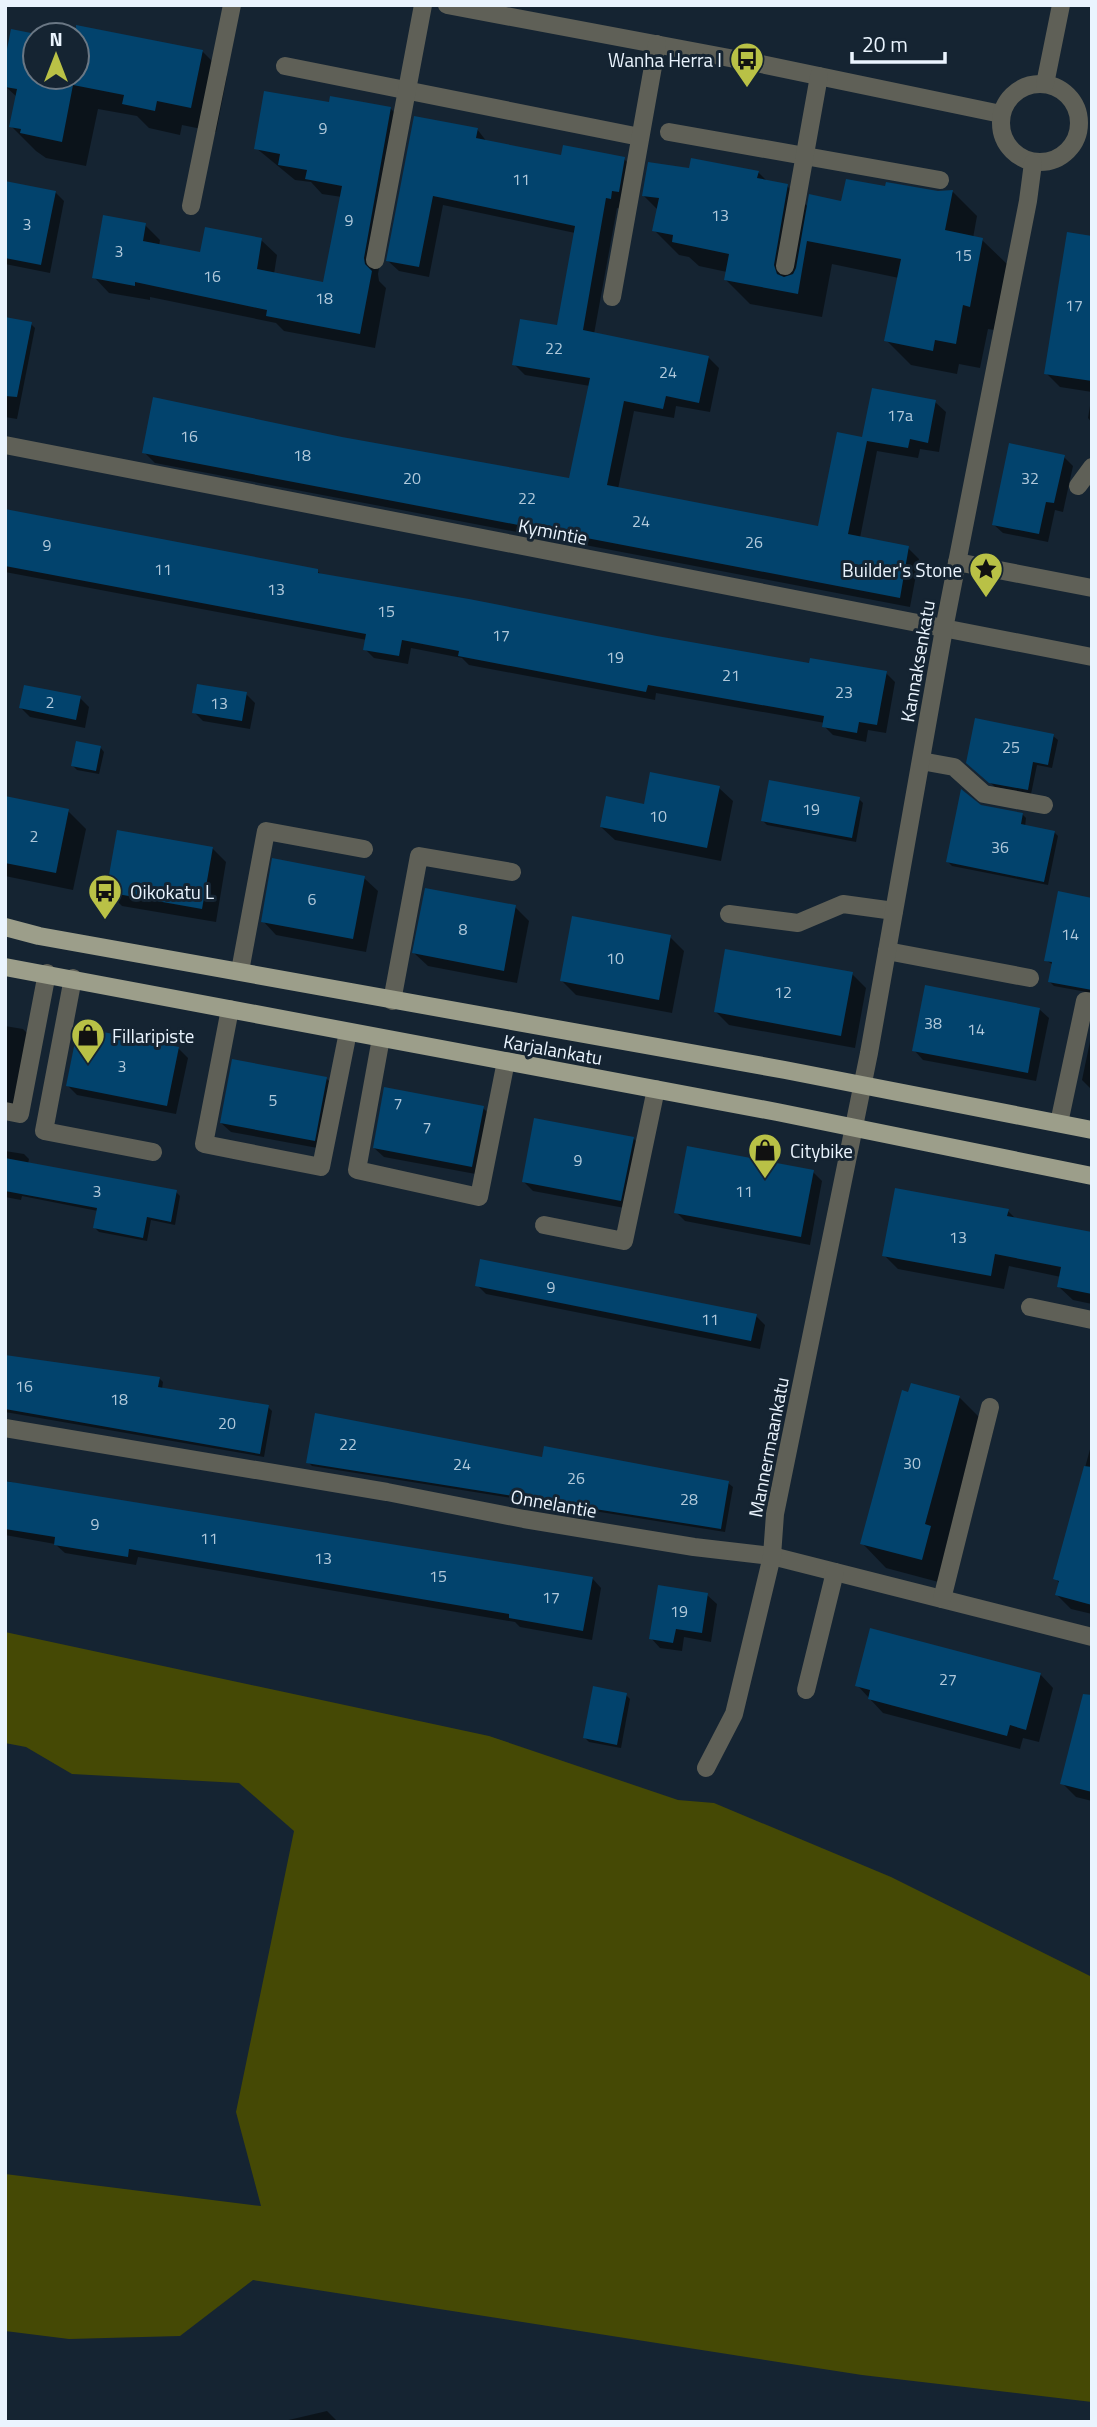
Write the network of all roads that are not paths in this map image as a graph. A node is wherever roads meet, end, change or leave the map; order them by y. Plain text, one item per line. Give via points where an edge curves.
1 (232, 5) edge
2 (422, 5) edge
3 (447, 5) edge
4 (1061, 5) edge
5 (657, 44) junction
6 (285, 66) dead end
7 (819, 76) junction
8 (1045, 84) junction
9 (407, 90) junction
10 (1001, 114) junction
11 (1086, 131) edge
12 (668, 132) dead end
13 (640, 137) junction
14 (806, 156) junction
15 (1033, 163) junction
16 (940, 180) dead end
17 (191, 205) dead end
18 (375, 260) dead end
19 (785, 266) dead end
20 (612, 297) dead end
21 (5, 444) edge
22 (1092, 467) edge
23 (1078, 486) dead end
24 (957, 562) junction
25 (1092, 589) edge
26 (944, 629) junction
27 (1092, 657) edge
28 (921, 761) junction
29 (1044, 806) dead end
30 (364, 849) dead end
31 (512, 872) dead end
32 (894, 912) junction
33 (729, 914) dead end
34 (5, 927) edge
35 (887, 951) junction
36 (5, 967) edge
37 (240, 971) junction
38 (47, 973) junction
39 (73, 978) junction
40 (1030, 978) dead end
41 (391, 1001) junction
42 (1092, 1002) edge
43 (230, 1009) junction
44 (348, 1032) junction
45 (381, 1038) junction
46 (506, 1061) junction
47 (861, 1085) junction
48 (656, 1089) junction
49 (5, 1111) edge
50 (1059, 1124) junction
51 (853, 1127) junction
52 (1092, 1130) edge
53 (153, 1152) dead end
54 (1092, 1176) edge
55 (544, 1225) dead end
56 (1030, 1307) dead end
57 (1092, 1320) edge
58 (990, 1406) dead end
59 (5, 1428) edge
60 (772, 1556) junction
61 (835, 1572) junction
62 (942, 1599) junction
63 (1092, 1637) edge
64 (806, 1690) dead end
65 (706, 1768) dead end

1 - 17 street
2 - 9 street
3 - 5 street
4 - 8 street
5 - 7 street
5 - 13 street
6 - 9 street
7 - 10 street
7 - 14 street
8 - 10 street via 1026,86 1010,96
8 - 11 street via 1065,92
9 - 13 street
9 - 18 street
10 - 15 street via 1002,136 1014,153
11 - 15 street via 1054,161
12 - 14 street
13 - 20 street
14 - 16 street
14 - 19 street
15 - 24 street, Kannaksenkatu
21 - 26 street, Kymintie
22 - 23 street
24 - 25 street
24 - 26 street, Kannaksenkatu
26 - 27 street, Kymintie
26 - 28 street, Kannaksenkatu
28 - 29 street via 954,767 984,794
28 - 32 street, Kannaksenkatu
30 - 37 street via 266,831
31 - 41 street via 419,856
32 - 33 street via 843,904 798,923
32 - 35 street, Kannaksenkatu
34 - 37 main road, Karjalankatu
35 - 40 street
35 - 47 street, Kannaksenkatu
36 - 38 main road, Karjalankatu
37 - 41 main road, Karjalankatu
38 - 39 main road, Karjalankatu
38 - 49 street via 20,1114
39 - 43 main road, Karjalankatu
39 - 53 street via 44,1131
41 - 47 main road, Karjalankatu
42 - 50 street via 1085,1001
43 - 44 main road, Karjalankatu
43 - 44 street via 204,1144 321,1167
44 - 45 main road, Karjalankatu
45 - 46 main road, Karjalankatu
45 - 46 street via 357,1170 479,1197
46 - 48 main road, Karjalankatu
47 - 50 main road, Karjalankatu
47 - 51 street, Mannermaankatu
48 - 51 main road, Karjalankatu
48 - 55 street via 624,1241
50 - 52 main road, Karjalankatu
51 - 54 main road, Karjalankatu
51 - 60 street, Mannermaankatu via 775,1514
56 - 57 street
58 - 62 street
59 - 60 street, Onnelantie via 694,1548
60 - 61 street, Onnelantie
60 - 65 street, Mannermaankatu via 734,1714
61 - 62 street, Onnelantie
61 - 64 street
62 - 63 street, Onnelantie

